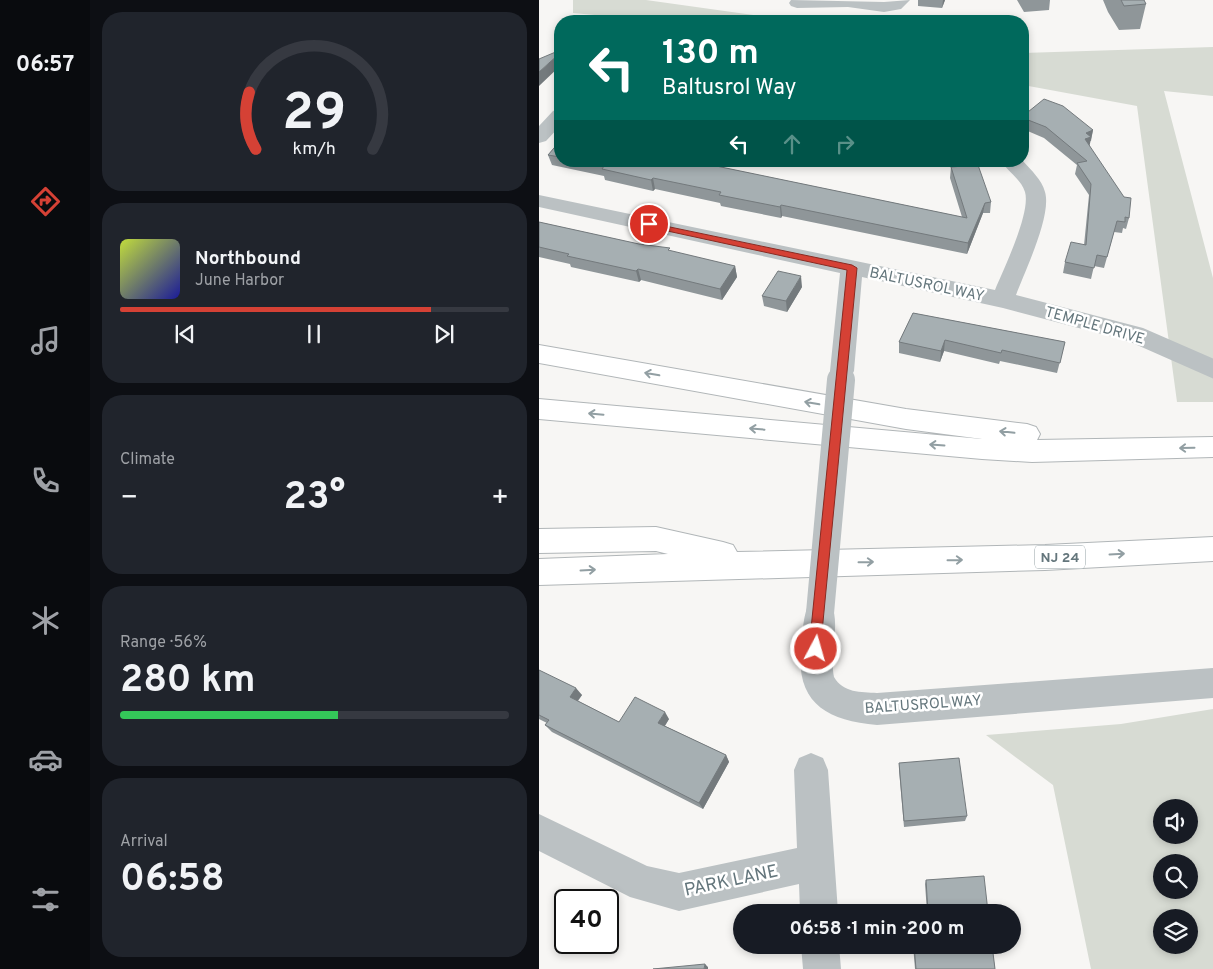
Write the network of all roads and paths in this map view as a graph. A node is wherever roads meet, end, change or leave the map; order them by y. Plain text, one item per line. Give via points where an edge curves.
1 (901, 0) edge
2 (860, 2) edge
3 (797, 4) dead end
4 (554, 121) edge
5 (539, 137) edge
6 (1017, 167) edge
7 (539, 200) edge
8 (852, 268) junction
9 (1003, 300) junction
10 (539, 354) edge
11 (1213, 370) edge
12 (539, 409) edge
13 (1213, 447) edge
14 (1160, 448) junction
15 (539, 541) edge
16 (1213, 549) edge
17 (765, 563) junction
18 (539, 572) edge
19 (1213, 683) edge
20 (811, 770) dead end
21 (539, 832) edge
22 (816, 862) junction
23 (819, 904) edge
24 (821, 954) edge
25 (822, 969) edge

1 - 2 street via 895,6 884,7
2 - 3 street
4 - 5 street
6 - 9 street via 1035,191 1037,209
7 - 8 street, BALTUSROL WAY
8 - 9 street, BALTUSROL WAY
8 - 19 street, BALTUSROL WAY, bridge via 814,667 826,694 839,704 855,709
9 - 11 street, TEMPLE DRIVE via 1135,334
14 -> 10 highway via 906,419
14 -> 12 highway via 982,449
13 -> 14 highway
15 - 17 highway via 656,539
17 -> 16 highway, NJ 24 via 1016,559
18 -> 17 highway
20 - 22 street
21 - 22 street, PARK LANE via 643,884 679,892
22 - 23 street
24 - 25 street

